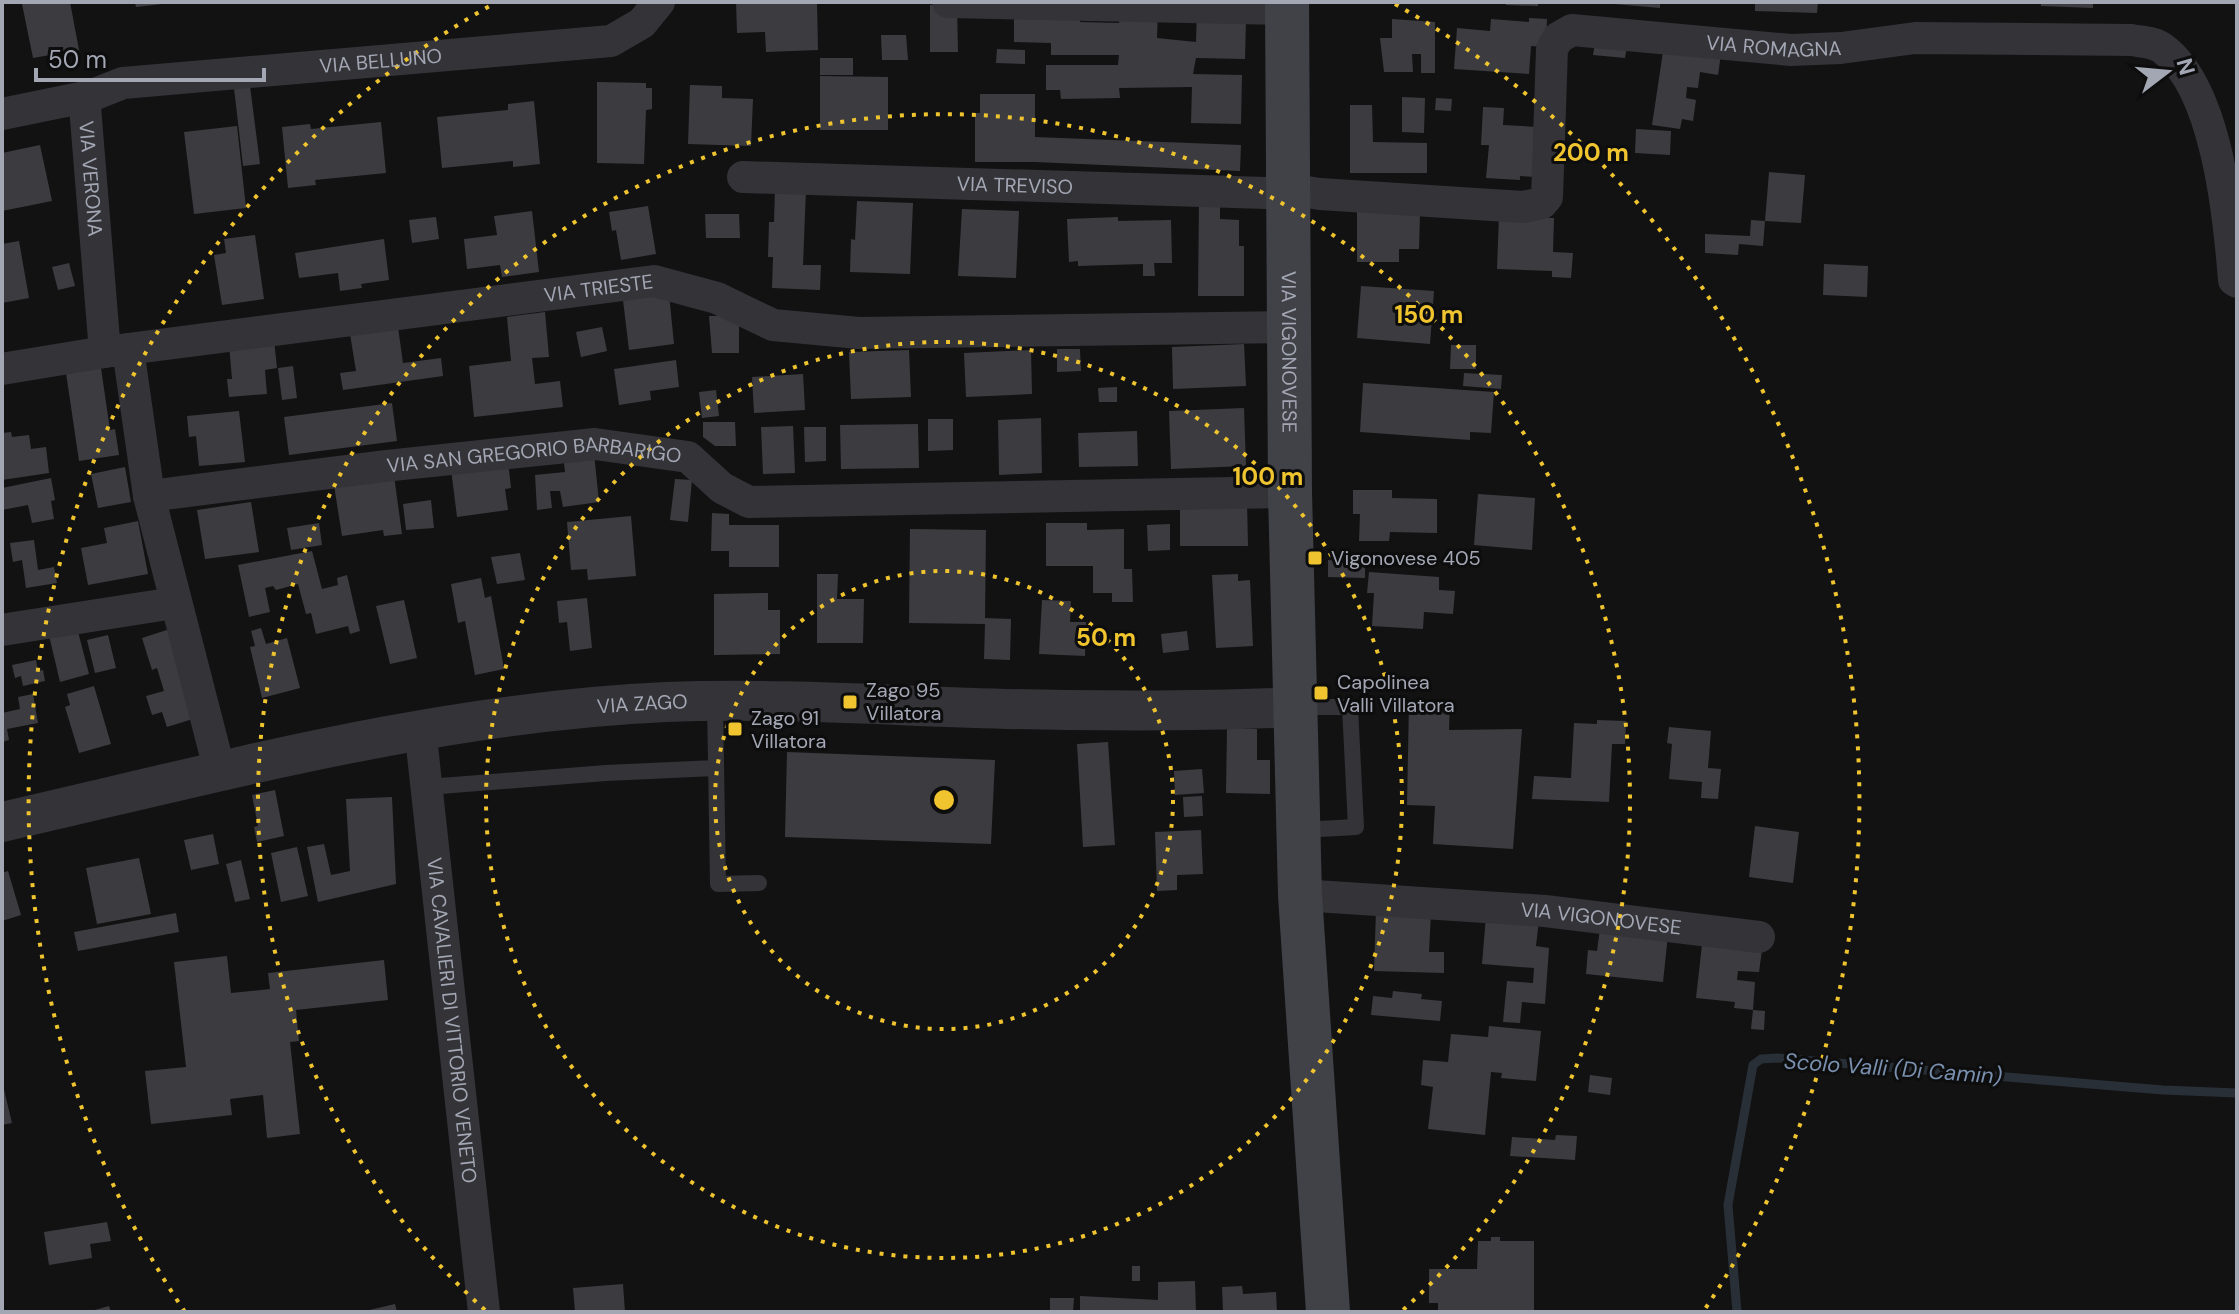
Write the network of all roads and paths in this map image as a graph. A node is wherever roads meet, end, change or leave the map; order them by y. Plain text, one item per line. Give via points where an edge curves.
1 (659, 2) edge
2 (948, 2) edge
3 (1287, 5) edge
4 (90, 96) junction
5 (2, 114) edge
6 (743, 177) dead end
7 (1288, 189) junction
8 (2237, 282) edge
9 (1287, 327) junction
10 (116, 351) junction
11 (2, 369) edge
12 (1290, 492) junction
13 (149, 496) junction
14 (174, 603) junction
15 (2, 630) edge
16 (715, 701) junction
17 (1295, 707) junction
18 (420, 728) junction
19 (715, 768) junction
20 (220, 772) junction
21 (428, 787) junction
22 (2, 822) edge
23 (1299, 830) junction
24 (759, 883) dead end
25 (1300, 895) junction
26 (1759, 937) dead end
27 (484, 1312) edge
28 (1328, 1312) edge

1 - 4 street, VIA BELLUNO via 642,23 611,41 123,83
2 - 3 street
3 - 7 main road, VIA VIGONOVESE
4 - 5 street, VIA VERONA
4 - 10 street, VIA VERONA via 86,119
6 - 7 street, VIA TREVISO via 1266,193
7 - 8 street, VIA ROMAGNA via 1497,206 1542,203 1547,197 1552,49 1572,30 1791,50 1915,38 2132,40 2159,45 2193,86 2226,193
7 - 9 main road, VIA VIGONOVESE
9 - 10 street, VIA TRIESTE via 859,333 773,325 717,298 654,281
9 - 12 main road, VIA VIGONOVESE
10 - 11 street, VIA TRIESTE
10 - 13 street, VIA VERONA
12 - 13 street, VIA SAN GREGORIO BARBARIGO via 749,502 722,488 688,457 595,444
12 - 17 main road, VIA VIGONOVESE
13 - 14 street, VIA VERONA
14 - 15 street
14 - 20 street, VIA VERONA
16 - 17 street, VIA ZAGO via 1065,710
16 - 18 street, VIA ZAGO via 546,712
16 - 19 lane
17 - 23 main road, VIA VIGONOVESE
17 - 23 lane via 1350,707 1356,827
18 - 20 street, VIA ZAGO
18 - 21 street, VIA CAVALIERI DI VITTORIO VENETO
19 - 21 lane
19 - 24 lane via 718,884
20 - 22 street, VIA ZAGO
21 - 27 street, VIA CAVALIERI DI VITTORIO VENETO
23 - 25 main road, VIA VIGONOVESE
25 - 26 street, VIA VIGONOVESE via 1545,911
25 - 28 main road, VIA VIGONOVESE

